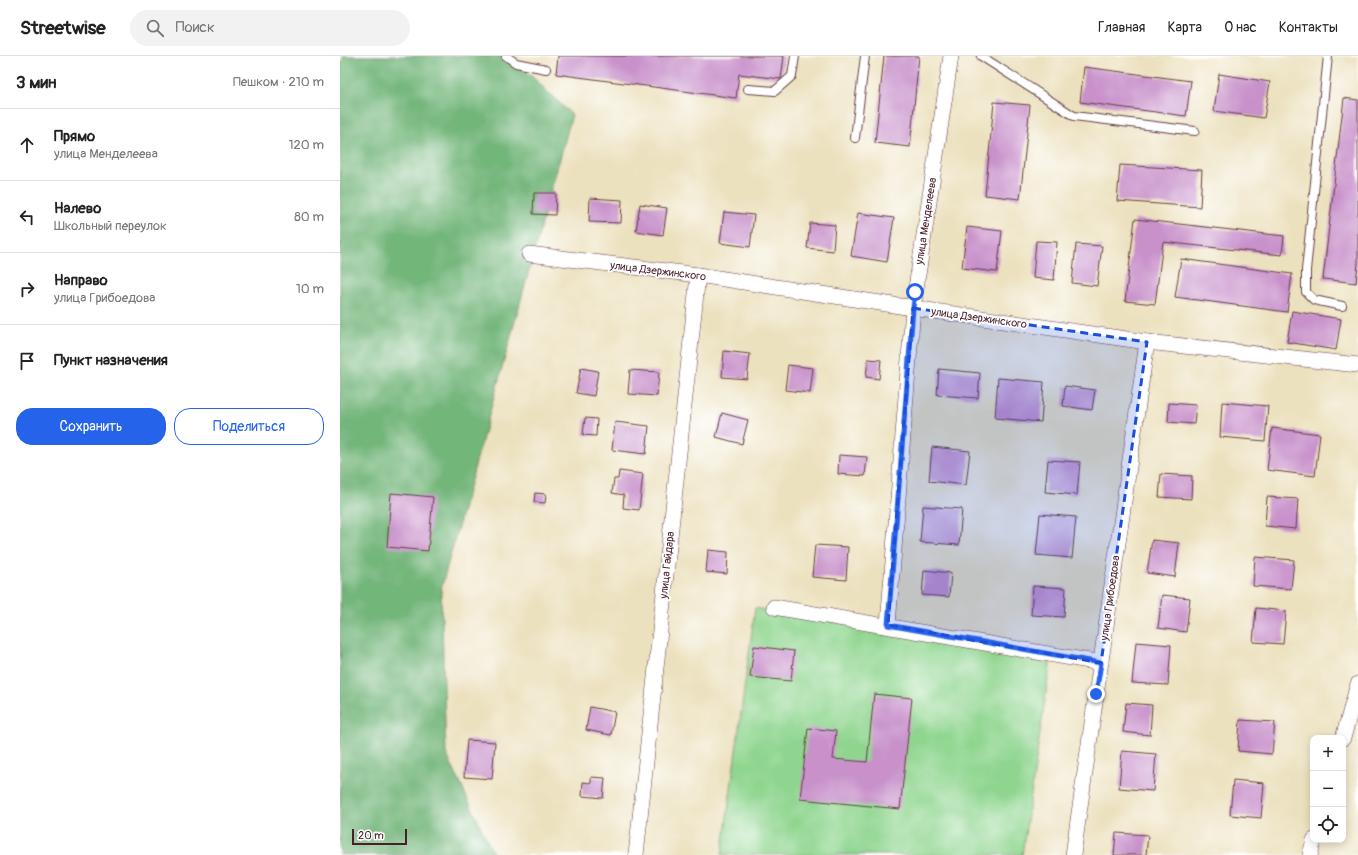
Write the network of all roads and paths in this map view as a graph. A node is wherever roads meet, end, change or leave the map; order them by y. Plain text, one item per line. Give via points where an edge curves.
1 (506, 56) edge
2 (795, 56) edge
3 (865, 56) edge
4 (951, 56) edge
5 (982, 56) edge
6 (1328, 56) edge
7 (546, 69) dead end
8 (748, 89) dead end
9 (1195, 131) dead end
10 (855, 138) dead end
11 (529, 254) dead end
12 (698, 276) junction
13 (1342, 306) dead end
14 (913, 308) junction
15 (1147, 342) junction
16 (1358, 365) edge
17 (774, 607) dead end
18 (888, 625) junction
19 (1101, 663) junction
20 (1358, 684) edge
21 (1344, 735) edge
22 (1313, 843) edge
23 (636, 855) edge
24 (1073, 855) edge
25 (1310, 855) edge

1 - 7 lane via 516,63
2 - 8 lane via 792,76 775,91
3 - 10 lane
4 - 14 street, улица Менделеева
5 - 9 lane via 1074,116
6 - 13 lane via 1306,270 1306,292 1314,300
11 - 12 street, улица Дзержинского
12 - 14 street, улица Дзержинского
12 - 23 street, улица Гайдара
14 - 15 street, улица Дзержинского
14 - 18 street, улица Менделеева
15 - 16 street, улица Дзержинского
15 - 19 street, улица Грибоедова
17 - 18 street
18 - 19 street
19 - 24 street, улица Грибоедова
20 - 21 street
22 - 25 street

